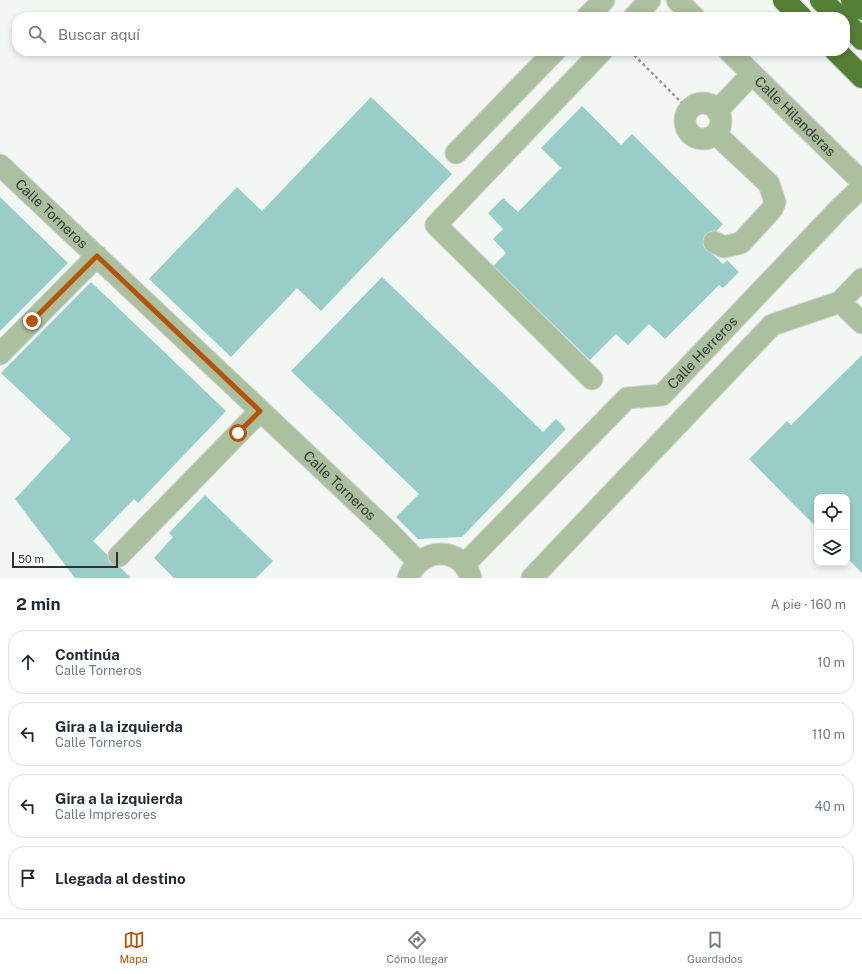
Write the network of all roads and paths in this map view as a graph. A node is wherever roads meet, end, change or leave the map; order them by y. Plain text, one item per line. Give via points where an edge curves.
1 (604, 0) edge
2 (650, 0) edge
3 (677, 0) edge
4 (784, 0) edge
5 (821, 0) edge
6 (852, 0) edge
7 (862, 9) edge
8 (592, 12) edge
9 (639, 12) edge
10 (689, 12) edge
11 (796, 12) edge
12 (834, 12) edge
13 (850, 27) edge
14 (862, 39) edge
15 (550, 56) edge
16 (597, 56) edge
17 (635, 56) edge
18 (734, 56) edge
19 (841, 56) edge
20 (752, 74) junction
21 (862, 77) edge
22 (689, 110) junction
23 (717, 111) junction
24 (716, 134) junction
25 (456, 153) dead end
26 (0, 165) edge
27 (862, 182) edge
28 (862, 187) edge
29 (714, 242) dead end
30 (97, 256) junction
31 (862, 279) edge
32 (840, 302) junction
33 (862, 323) edge
34 (0, 354) edge
35 (592, 380) dead end
36 (260, 411) junction
37 (119, 556) dead end
38 (413, 570) edge
39 (468, 571) edge
40 (532, 578) edge

1 - 8 street
2 - 9 street
3 - 10 street
4 - 11 highway
5 - 12 highway
6 - 7 highway
13 - 14 highway
15 - 25 street
16 - 35 street via 436,225
17 - 22 path
18 - 20 street, Calle Hilanderas
19 - 21 highway
20 - 23 street
20 - 27 street, Calle Hilanderas
22 - 23 street via 698,104 709,104
22 - 24 street via 685,121 688,133 693,137 705,139
23 - 24 street via 720,115 720,125
24 - 29 street via 769,184 775,202 741,243 724,247
26 - 30 street, Calle Torneros
28 - 39 street, Calle Herreros via 662,396 627,398
30 - 34 street
30 - 36 street, Calle Torneros
31 - 32 street
32 - 33 street
32 - 40 street via 772,325
36 - 37 street
36 - 38 street, Calle Torneros via 390,533
38 - 39 street via 426,556 447,554 456,558

